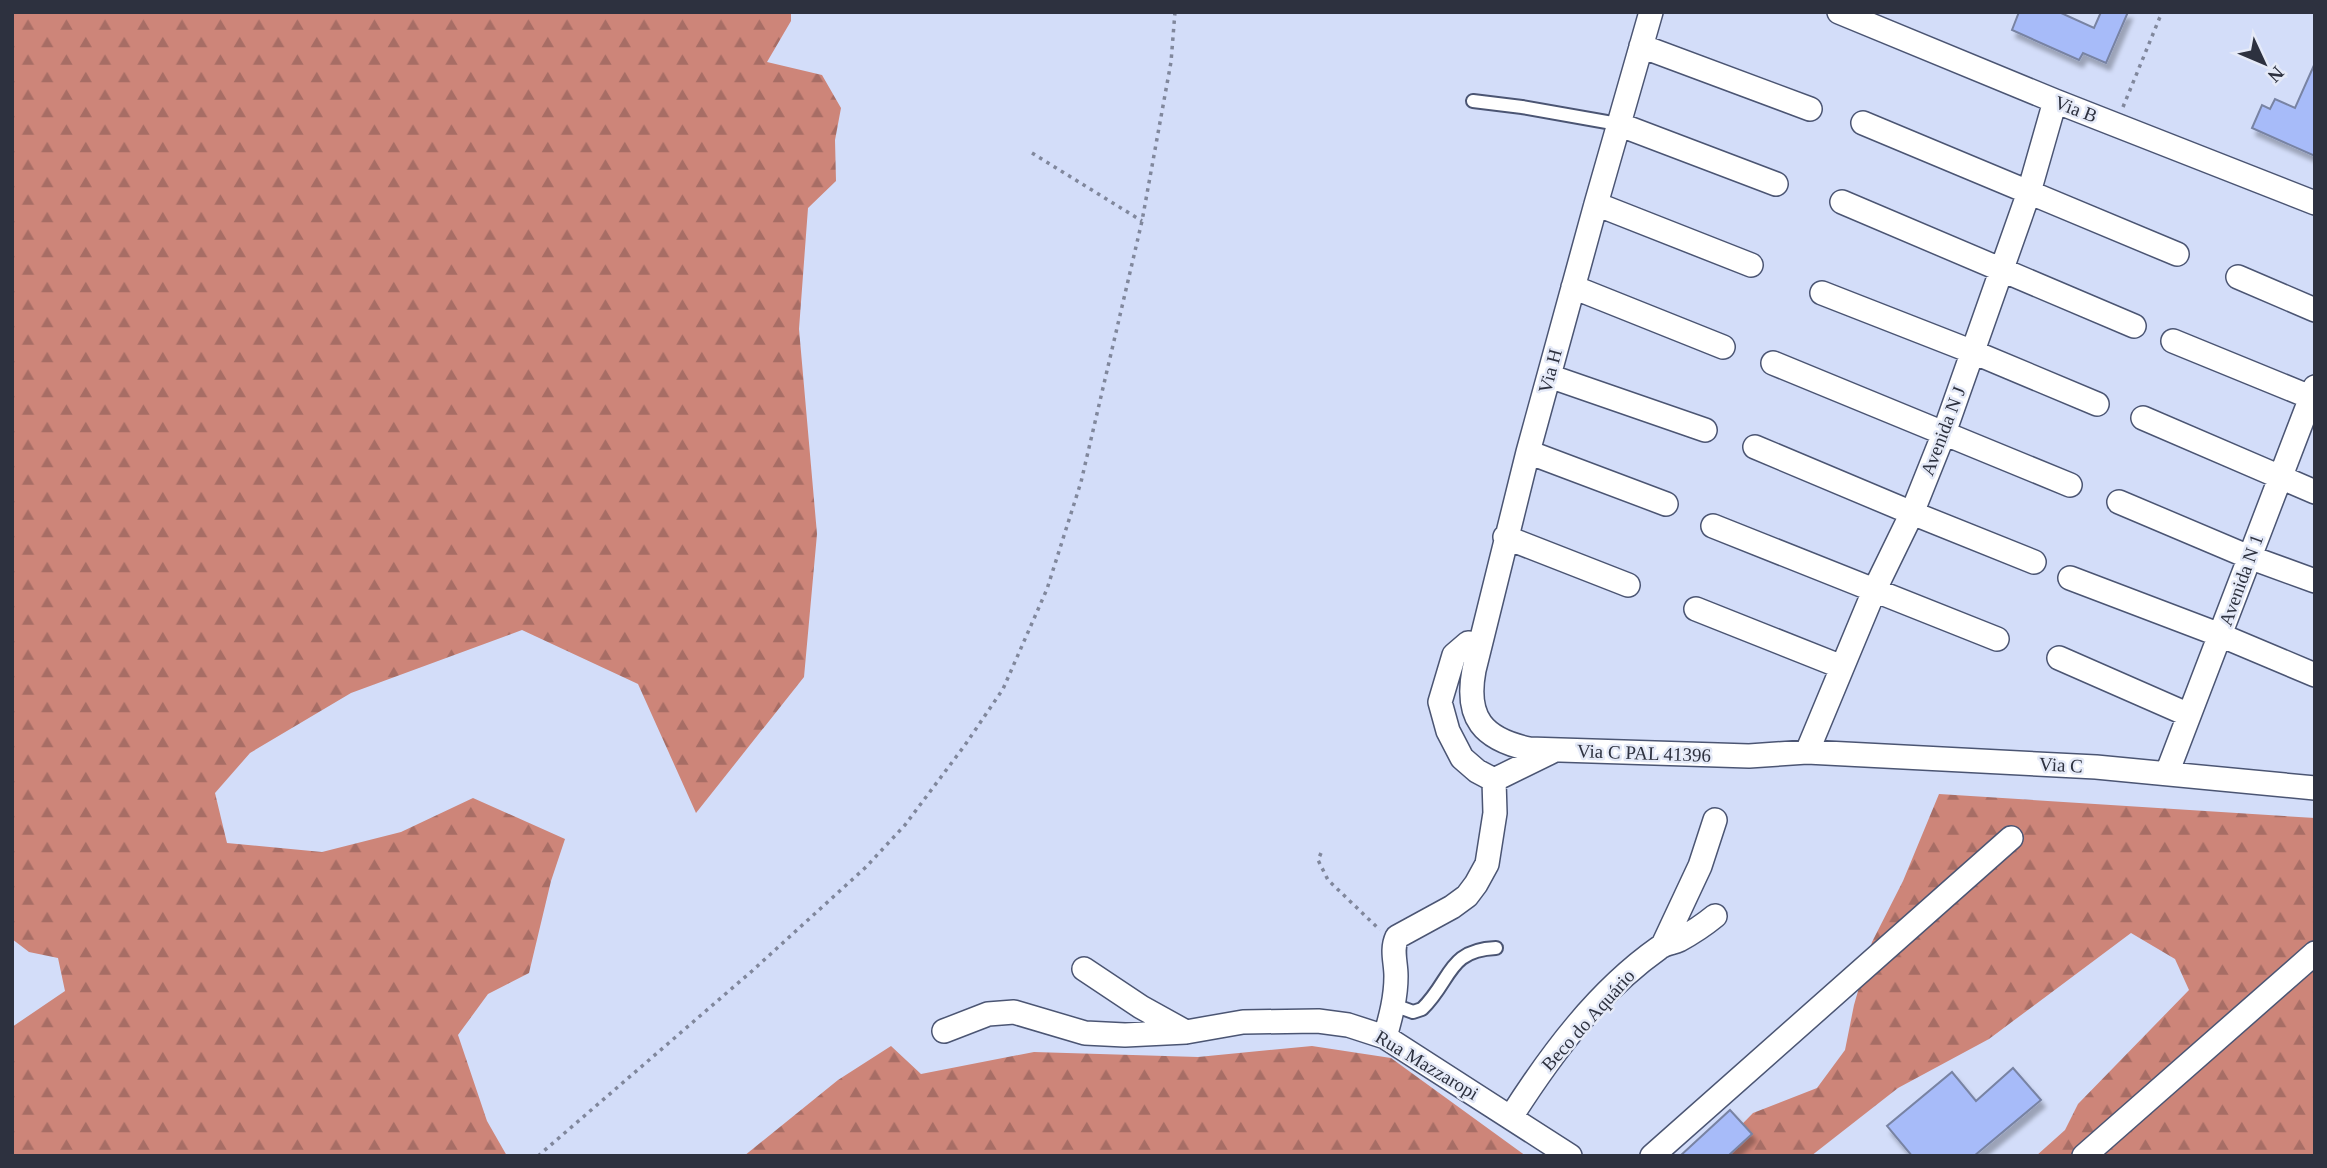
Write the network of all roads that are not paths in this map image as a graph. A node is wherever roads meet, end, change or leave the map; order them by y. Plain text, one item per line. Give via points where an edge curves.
1 (1651, 12) edge
2 (1839, 12) edge
3 (1641, 46) junction
4 (1473, 101) dead end
5 (2055, 101) junction
6 (1810, 109) dead end
7 (1863, 123) dead end
8 (1618, 124) junction
9 (1776, 184) dead end
10 (2029, 192) junction
11 (1842, 202) dead end
12 (2315, 203) edge
13 (1596, 204) junction
14 (2178, 254) dead end
15 (1751, 265) dead end
16 (2002, 272) junction
17 (2238, 276) dead end
18 (1573, 287) junction
19 (1822, 293) dead end
20 (2315, 310) edge
21 (2134, 326) dead end
22 (2173, 341) dead end
23 (1723, 346) dead end
24 (1973, 352) junction
25 (1773, 363) dead end
26 (1549, 376) junction
27 (2313, 394) edge
28 (2097, 404) dead end
29 (2143, 418) dead end
30 (1705, 430) dead end
31 (1944, 433) junction
32 (1755, 447) dead end
33 (1528, 452) junction
34 (2279, 478) junction
35 (2070, 485) dead end
36 (2315, 492) edge
37 (2119, 502) dead end
38 (1666, 504) dead end
39 (1912, 513) junction
40 (1713, 526) dead end
41 (1505, 537) junction
42 (2249, 557) junction
43 (2034, 562) dead end
44 (2070, 579) dead end
45 (2315, 581) edge
46 (1629, 584) dead end
47 (1874, 591) junction
48 (1696, 609) dead end
49 (2220, 635) junction
50 (1997, 639) dead end
51 (1480, 644) junction
52 (2059, 658) dead end
53 (1842, 667) junction
54 (2315, 674) edge
55 (2189, 715) junction
56 (1486, 730) joint
57 (1553, 751) junction
58 (1807, 752) junction
59 (2167, 773) junction
60 (1494, 780) junction
61 (2315, 788) edge
62 (1715, 820) dead end
63 (2011, 838) dead end
64 (1715, 916) dead end
65 (1663, 945) junction
66 (1496, 948) dead end
67 (2315, 953) edge
68 (1084, 969) dead end
69 (1394, 1005) junction
70 (944, 1031) dead end
71 (1186, 1032) junction
72 (1385, 1037) junction
73 (1511, 1117) junction
74 (1570, 1156) edge
75 (1652, 1156) edge
76 (2084, 1156) edge

1 - 3 street, Via H
2 - 5 street, Via B
3 - 6 street
3 - 8 street, Via H
4 - 8 lane
5 - 10 street, Avenida N J
5 - 12 street, Via B
7 - 10 street
8 - 9 street
8 - 13 street, Via H
10 - 14 street
10 - 16 street, Avenida N J
11 - 16 street
13 - 15 street
13 - 18 street, Via H
16 - 21 street
16 - 24 street, Avenida N J
17 - 20 street
18 - 23 street
18 - 26 street, Via H
19 - 24 street
22 - 27 street
24 - 28 street
24 - 31 street, Avenida N J
25 - 31 street
26 - 30 street
26 - 33 street, Via H
27 - 34 street, Avenida N 1
29 - 34 street
31 - 35 street
31 - 39 street, Avenida N J
32 - 39 street
33 - 38 street
33 - 41 street, Via H
34 - 36 street
34 - 42 street, Avenida N 1
37 - 42 street
39 - 43 street
39 - 47 street, Avenida N J
40 - 47 street
41 - 46 street
41 - 51 street, Via H
42 - 45 street
42 - 49 street, Avenida N 1
44 - 49 street
47 - 50 street
47 - 53 street, Avenida N J
48 - 53 street
49 - 54 street
49 - 55 street, Avenida N 1
51 - 56 street, Via H via 1472,705
51 - 60 street via 1468,643 1454,655 1440,702 1462,758
52 - 55 street
53 - 58 street, Avenida N J
55 - 59 street, Avenida N 1
56 - 57 street, Via C PAL 41396 via 1512,745
57 - 58 street, Via C PAL 41396 via 1749,756
57 - 60 street
58 - 59 street, Via C
59 - 61 street, Via C
60 - 69 street via 1495,813 1487,864 1467,896 1397,937 1393,945
62 - 65 street via 1700,866
63 - 75 street
64 - 65 street, Beco do Aquário
65 - 73 street, Beco do Aquário via 1596,1005 1558,1048
66 - 69 lane via 1480,948 1463,956 1422,1009 1413,1012
67 - 76 street
68 - 71 street
69 - 72 street
70 - 71 street, Rua Mazzaropi via 988,1014 1014,1012 1085,1033
71 - 72 street, Rua Mazzaropi via 1243,1022 1318,1021
72 - 73 street, Rua Mazzaropi
73 - 74 street, Rua Mazzaropi

